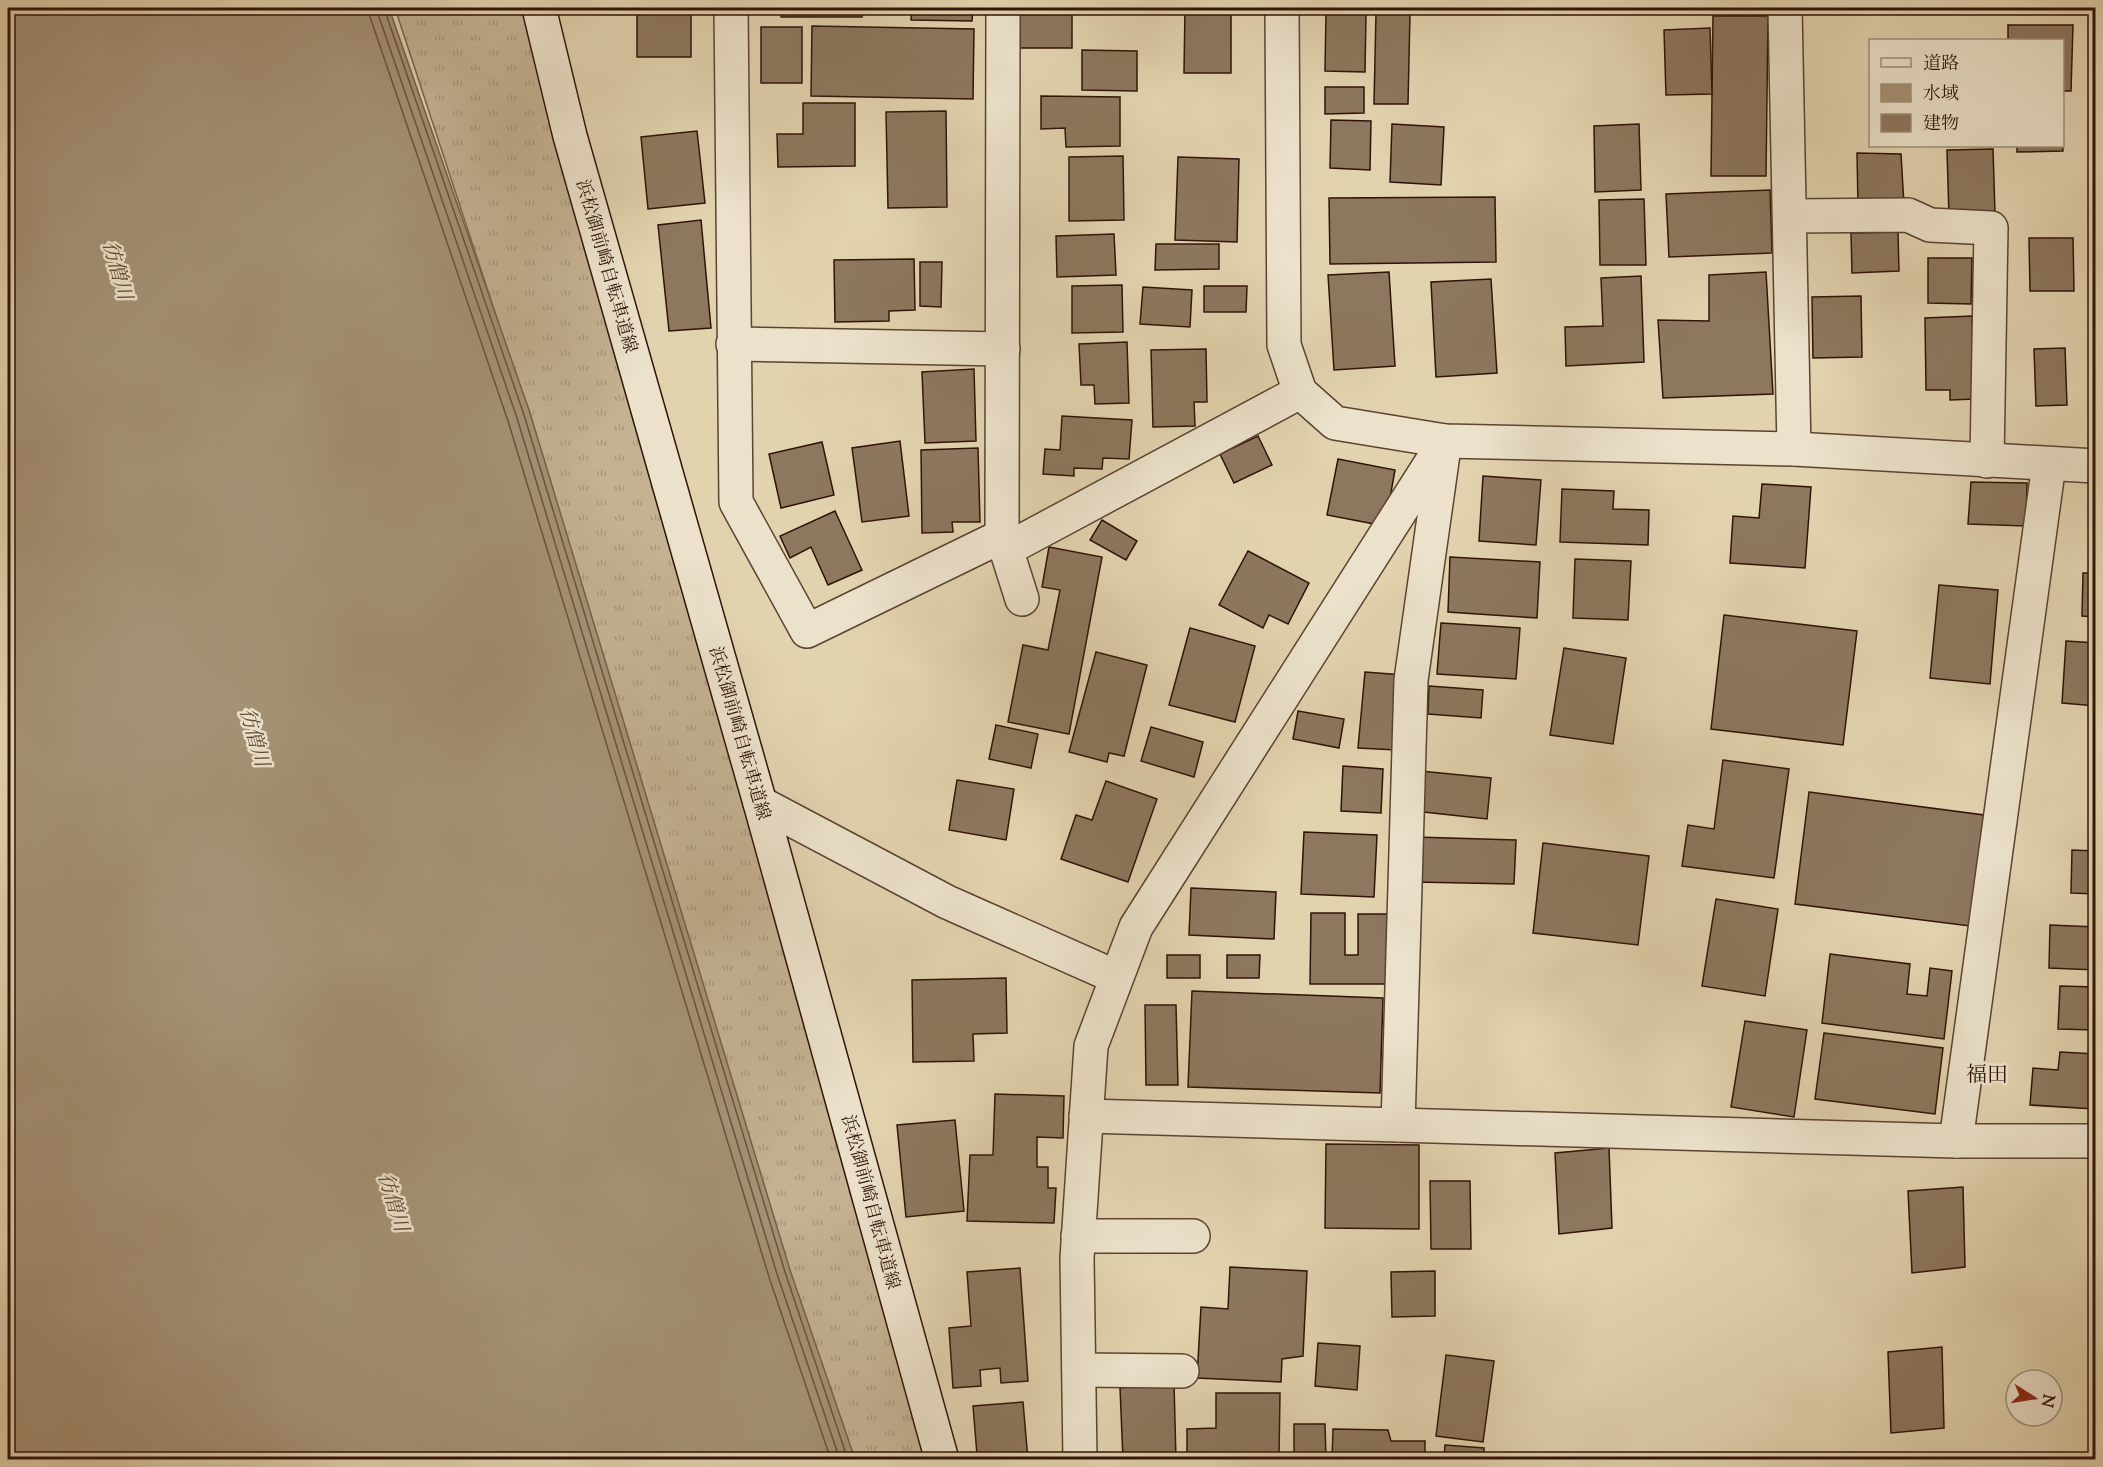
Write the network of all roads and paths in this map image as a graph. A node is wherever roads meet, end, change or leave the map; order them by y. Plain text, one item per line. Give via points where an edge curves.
1 (539, 8) edge
2 (731, 8) edge
3 (1003, 8) edge
4 (1282, 8) edge
5 (1785, 8) edge
6 (1790, 216) junction
7 (733, 345) junction
8 (1003, 349) junction
9 (1300, 392) junction
10 (1445, 441) junction
11 (1794, 449) junction
12 (1987, 461) junction
13 (2049, 465) junction
14 (2096, 466) edge
15 (1005, 542) junction
16 (1022, 599) dead end
17 (760, 803) junction
18 (1116, 976) junction
19 (1086, 1116) junction
20 (1398, 1125) junction
21 (1956, 1141) junction
22 (2096, 1141) edge
23 (1078, 1236) junction
24 (1193, 1236) dead end
25 (1079, 1370) junction
26 (1182, 1371) dead end
27 (942, 1460) edge
28 (1080, 1460) edge

1 - 17 street, 浜松御前崎自転車道線 via 570,136
2 - 7 street
3 - 8 street
4 - 9 street via 1284,345
5 - 6 street
6 - 11 street
6 - 12 street via 1908,216 1930,225 1991,228
7 - 8 street
7 - 15 street via 736,502 807,632
8 - 15 street
9 - 10 street via 1335,423
9 - 15 street
10 - 11 street
10 - 18 street via 1136,927
10 - 20 street via 1411,680
11 - 12 street
12 - 13 street
13 - 14 street
13 - 21 street
15 - 16 street
17 - 18 street via 947,903
17 - 27 street, 浜松御前崎自転車道線
18 - 19 street via 1091,1046
19 - 20 street
19 - 23 street
20 - 21 street
21 - 22 street
23 - 24 street
23 - 25 street
25 - 26 street
25 - 28 street

